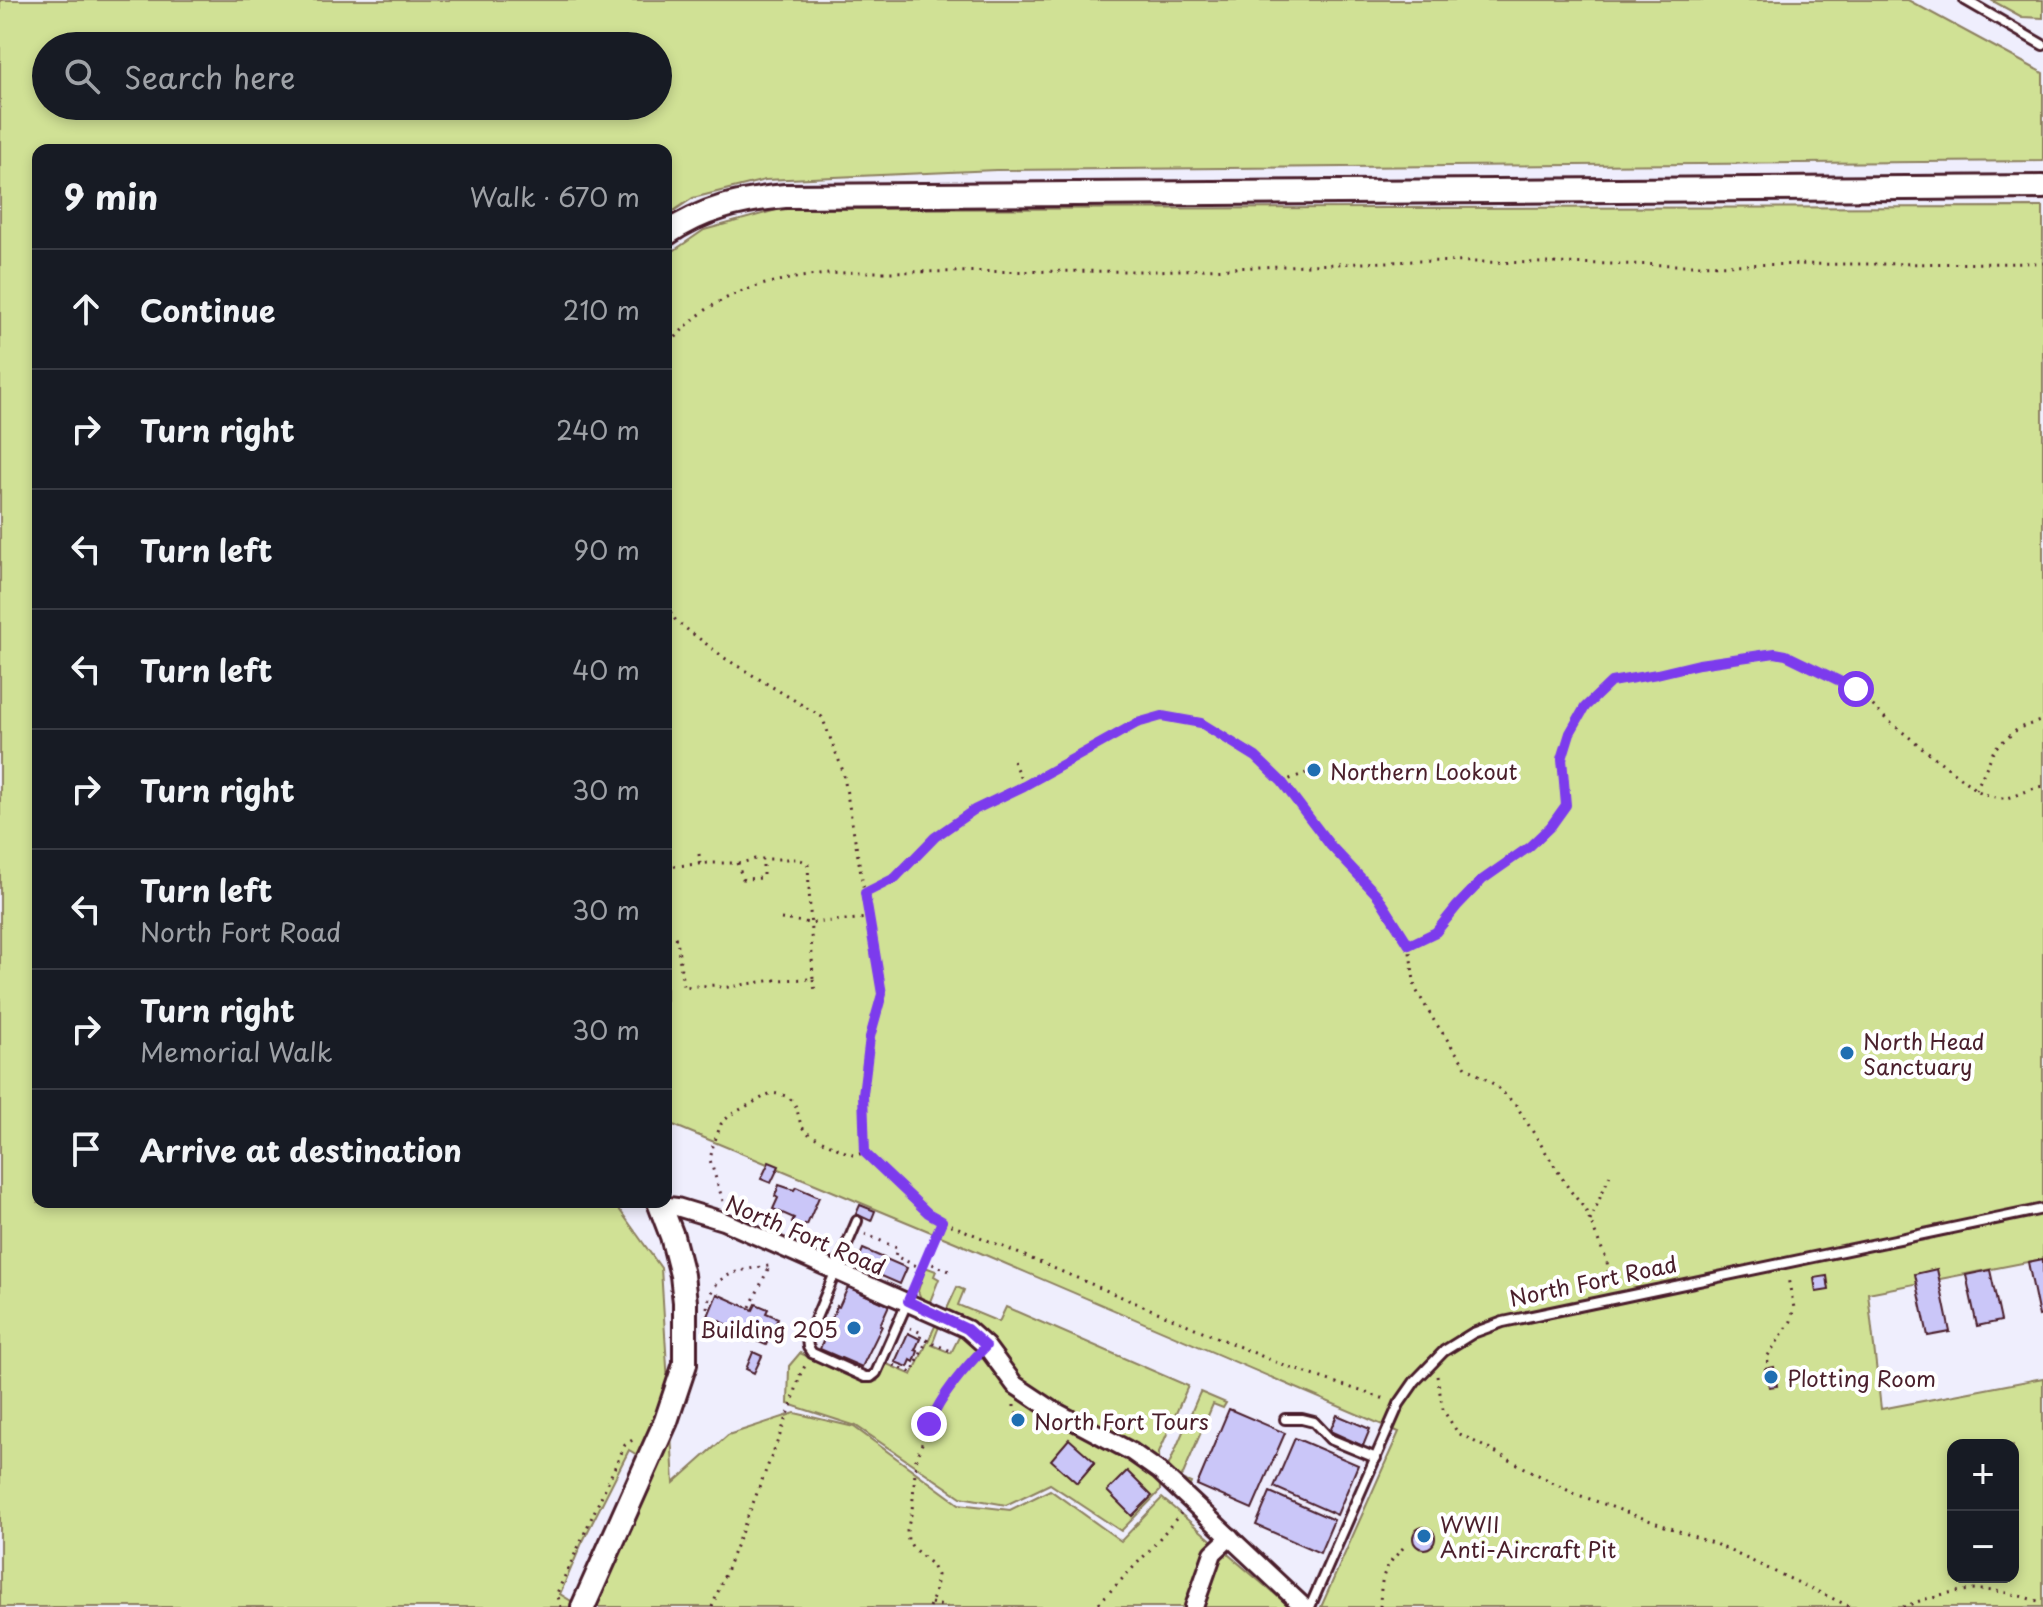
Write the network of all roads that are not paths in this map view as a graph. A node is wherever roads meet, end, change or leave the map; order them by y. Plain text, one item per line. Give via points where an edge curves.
1 (1965, 0) edge
2 (2043, 45) edge
3 (2043, 187) edge
4 (672, 230) edge
5 (672, 1206) edge
6 (661, 1208) edge
7 (2043, 1209) edge
8 (856, 1225) road end
9 (836, 1270) junction
10 (908, 1301) junction
11 (1285, 1419) dead end
12 (1376, 1458) junction
13 (1230, 1537) junction
14 (583, 1607) edge
15 (1194, 1607) edge
16 (1307, 1607) edge

1 - 2 lane
3 - 4 street via 785,196 727,205
5 - 9 street, North Fort Road via 723,1221
6 - 14 street via 682,1275 685,1364 666,1421
7 - 12 lane, North Fort Road via 1612,1298 1473,1333 1444,1351 1415,1381
8 - 9 lane
9 - 10 street, North Fort Road
9 - 10 lane via 808,1347 865,1377 876,1373
10 - 13 street, North Fort Road via 967,1329 1015,1385 1159,1471
11 - 12 lane via 1314,1422 1330,1439
12 - 16 lane, North Fort Road
13 - 15 street via 1213,1553
13 - 16 street, North Fort Road

